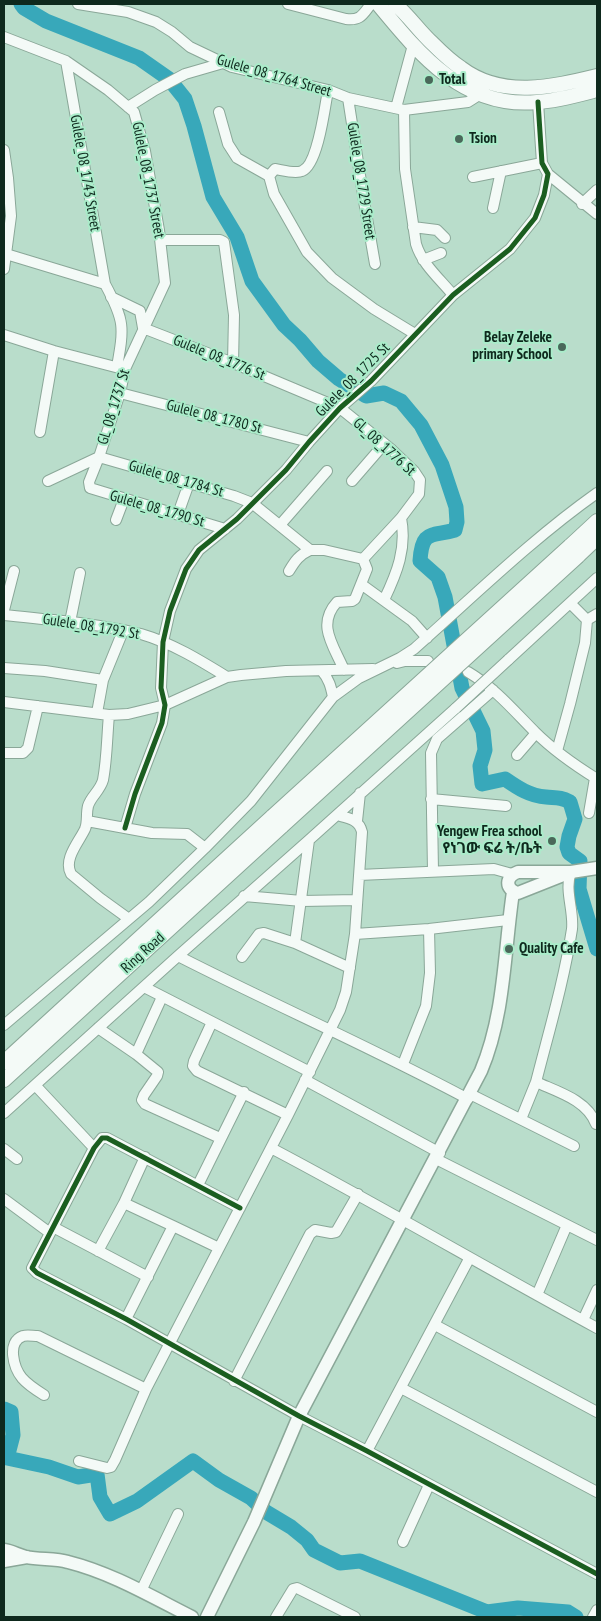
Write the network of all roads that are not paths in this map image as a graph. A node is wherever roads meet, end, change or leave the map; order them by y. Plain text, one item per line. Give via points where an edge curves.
1 (78, 4) edge
2 (288, 4) edge
3 (372, 4) edge
4 (378, 4) edge
5 (395, 4) edge
6 (4, 37) edge
7 (413, 45) junction
8 (66, 61) junction
9 (223, 64) junction
10 (597, 76) edge
11 (489, 83) junction
12 (328, 90) junction
13 (597, 90) edge
14 (480, 95) junction
15 (348, 98) junction
16 (538, 102) junction
17 (128, 107) junction
18 (400, 109) junction
19 (219, 112) dead end
20 (4, 150) edge
21 (542, 163) junction
22 (501, 171) junction
23 (548, 174) junction
24 (269, 176) junction
25 (473, 177) dead end
26 (6, 178) edge
27 (597, 190) edge
28 (582, 204) junction
29 (493, 208) dead end
30 (597, 214) edge
31 (413, 227) junction
32 (445, 238) dead end
33 (160, 240) junction
34 (441, 253) dead end
35 (6, 254) junction
36 (423, 260) junction
37 (375, 264) dead end
38 (4, 268) edge
39 (105, 284) junction
40 (453, 295) junction
41 (111, 297) junction
42 (143, 328) junction
43 (416, 334) junction
44 (4, 335) edge
45 (54, 351) junction
46 (233, 363) junction
47 (121, 368) junction
48 (120, 393) junction
49 (340, 408) junction
50 (40, 432) dead end
51 (309, 442) junction
52 (384, 444) junction
53 (99, 457) junction
54 (327, 470) dead end
55 (48, 480) dead end
56 (352, 481) dead end
57 (189, 483) junction
58 (90, 488) joint
59 (597, 492) edge
60 (124, 499) junction
61 (252, 503) junction
62 (178, 514) junction
63 (401, 518) junction
64 (116, 520) dead end
65 (597, 522) edge
66 (280, 525) junction
67 (225, 529) junction
68 (597, 538) edge
69 (310, 550) junction
70 (574, 551) junction
71 (363, 559) junction
72 (14, 571) dead end
73 (289, 571) dead end
74 (80, 573) dead end
75 (597, 578) edge
76 (361, 584) junction
77 (384, 600) junction
78 (570, 603) junction
79 (4, 610) edge
80 (597, 614) edge
81 (4, 615) edge
82 (586, 620) junction
83 (70, 622) junction
84 (122, 630) junction
85 (427, 638) junction
86 (163, 642) junction
87 (414, 649) junction
88 (4, 668) edge
89 (376, 669) junction
90 (344, 670) junction
91 (468, 672) dead end
92 (324, 673) junction
93 (228, 677) junction
94 (103, 680) junction
95 (493, 690) junction
96 (333, 697) junction
97 (4, 702) edge
98 (165, 704) junction
99 (38, 706) junction
100 (97, 713) junction
101 (109, 715) junction
102 (536, 733) junction
103 (557, 751) junction
104 (4, 753) edge
105 (517, 755) dead end
106 (596, 779) edge
107 (360, 793) junction
108 (431, 799) junction
109 (506, 806) dead end
110 (589, 813) dead end
111 (337, 815) junction
112 (87, 821) junction
113 (277, 821) junction
114 (356, 821) junction
115 (125, 828) junction
116 (310, 840) junction
117 (205, 848) junction
118 (597, 868) edge
119 (433, 871) junction
120 (578, 871) junction
121 (517, 874) junction
122 (359, 875) junction
123 (519, 891) junction
124 (244, 896) junction
125 (356, 900) junction
126 (302, 901) junction
127 (129, 919) junction
128 (508, 920) junction
129 (429, 929) junction
130 (355, 934) junction
131 (296, 943) junction
132 (178, 956) junction
133 (242, 957) dead end
134 (350, 968) junction
135 (144, 987) junction
136 (162, 997) junction
137 (212, 1022) junction
138 (4, 1025) edge
139 (98, 1028) junction
140 (331, 1030) junction
141 (136, 1054) junction
142 (4, 1062) edge
143 (403, 1064) junction
144 (307, 1076) junction
145 (4, 1080) edge
146 (536, 1082) junction
147 (35, 1085) junction
148 (244, 1092) junction
149 (469, 1096) junction
150 (594, 1109) edge
151 (4, 1113) edge
152 (288, 1115) junction
153 (521, 1118) junction
154 (596, 1124) edge
155 (220, 1138) junction
156 (574, 1146) dead end
157 (94, 1148) junction
158 (271, 1148) junction
159 (4, 1149) edge
160 (438, 1156) junction
161 (145, 1157) junction
162 (17, 1159) dead end
163 (198, 1184) junction
164 (358, 1194) junction
165 (4, 1199) edge
166 (124, 1203) junction
167 (240, 1208) junction
168 (403, 1220) junction
169 (567, 1225) junction
170 (173, 1226) junction
171 (51, 1230) junction
172 (597, 1240) edge
173 (219, 1248) junction
174 (98, 1251) junction
175 (469, 1258) junction
176 (148, 1277) junction
177 (597, 1290) edge
178 (537, 1295) junction
179 (126, 1319) junction
180 (583, 1320) junction
181 (435, 1325) junction
182 (597, 1328) edge
183 (169, 1343) junction
184 (234, 1381) junction
185 (402, 1388) junction
186 (146, 1389) junction
187 (44, 1395) dead end
188 (597, 1412) edge
189 (299, 1416) junction
190 (367, 1451) junction
191 (79, 1461) dead end
192 (429, 1485) junction
193 (597, 1492) edge
194 (178, 1514) dead end
195 (403, 1542) dead end
196 (4, 1550) edge
197 (27, 1557) junction
198 (4, 1561) edge
199 (597, 1574) edge
200 (141, 1591) junction
201 (597, 1610) edge
202 (186, 1616) edge
203 (207, 1617) edge
204 (276, 1617) edge
205 (355, 1617) edge
206 (594, 1617) edge

1 - 9 street, Gulele_08_1764 Street via 128,12 156,22 190,47
2 - 3 street via 356,20
4 - 7 highway
5 - 11 highway via 452,61
6 - 8 street, Gulele_08_1737 Street
7 - 14 highway via 452,81
7 - 18 street
8 - 17 street, Gulele_08_1737 Street
8 - 39 street, Gulele_08_1743 Street
9 - 12 street, Gulele_08_1764 Street
9 - 17 street via 186,74
10 - 11 highway via 534,89
11 - 14 street
12 - 15 street, Gulele_08_1764 Street
12 - 24 street via 314,155 305,169 299,172 275,169
13 - 16 highway
14 - 16 highway via 499,101
14 - 18 street, Gulele_08_1764 Street via 468,102
15 - 18 street, Gulele_08_1764 Street
15 - 37 street, Gulele_08_1729 Street
16 - 21 street
17 - 33 street, Gulele_08_1737 Street via 136,116 145,151
18 - 31 street
19 - 24 street via 228,144 237,158
20 - 26 street
21 - 22 street
21 - 23 street
22 - 25 street
22 - 29 street
23 - 28 street
23 - 40 street, Gulele_08_1725 St via 535,218 510,249
24 - 43 street via 274,194 307,252 332,278
26 - 35 street via 11,216
27 - 28 street
28 - 30 street
31 - 32 street via 437,230
31 - 36 street
33 - 42 street, Gulele_08_1737 Street via 166,276 164,288
33 - 46 street via 224,242 234,314
34 - 36 street
35 - 38 street
35 - 39 street
36 - 40 street
39 - 41 street, Gulele_08_1743 Street
40 - 43 street, Gulele_08_1725 St
41 - 42 street via 140,311
41 - 47 street, Gulele_08_1743 Street via 120,316 122,330
42 - 46 street, Gulele_08_1776 St
42 - 47 street, GL_08_1737 St
43 - 49 street, Gulele_08_1725 St
44 - 45 street
45 - 47 street
45 - 50 street
46 - 49 street, Gulele_08_1776 St
47 - 48 street, GL_08_1737 St
48 - 51 street, Gulele_08_1780 St
48 - 53 street, GL_08_1737 St
49 - 51 street, Gulele_08_1725 St
49 - 52 street, GL_08_1776 St
51 - 61 street, Gulele_08_1725 St
52 - 56 street
52 - 63 street, GL_08_1776 St via 420,480 419,494
53 - 55 street
53 - 57 street, Gulele_08_1784 St
53 - 58 street, GL_08_1737 St via 89,482
54 - 66 street
57 - 61 street, Gulele_08_1784 St
57 - 62 street
58 - 60 street, Gulele_08_1790 St
59 - 85 street via 503,569
60 - 62 street, Gulele_08_1790 St
60 - 64 street
61 - 66 street, Gulele_08_1784 St
61 - 67 street, Gulele_08_1725 St
62 - 67 street, Gulele_08_1790 St
63 - 71 street, GL_08_1776 St
63 - 77 street via 403,551
65 - 70 highway
66 - 69 street, Gulele_08_1784 St
67 - 86 street, Gulele_08_1725 St via 199,550 186,569 170,610
68 - 70 highway
69 - 71 street
69 - 73 street via 302,553
70 - 113 highway, bridge
71 - 76 street via 367,569
72 - 79 street
74 - 83 street
75 - 78 street
76 - 77 street
76 - 90 street via 355,600 337,602 326,618 327,630
77 - 85 street via 412,621
78 - 82 street
78 - 107 street, bridge
80 - 82 street
81 - 83 street, Gulele_08_1792 St
82 - 103 street via 585,643
83 - 84 street, Gulele_08_1792 St
84 - 86 street, Gulele_08_1792 St
84 - 94 street
85 - 87 street
86 - 93 street, Gulele_08_1792 St
86 - 98 street, Gulele_08_1725 St via 161,688
87 - 89 street
87 - 89 street via 413,654 423,661 405,661
88 - 94 street via 45,670
89 - 90 street
89 - 96 street
90 - 92 street
91 - 95 street
92 - 93 street via 286,671
92 - 96 street
93 - 98 street
94 - 100 street
95 - 102 street
95 - 108 street via 434,743
96 - 117 street via 251,802
97 - 99 street
98 - 101 street via 128,714
98 - 115 street via 162,722
99 - 100 street
99 - 104 street via 28,748 23,753
100 - 101 street
101 - 112 street via 103,781 89,804
102 - 103 street
102 - 105 street
103 - 106 street
106 - 110 street
107 - 111 street
107 - 114 street
108 - 109 street
108 - 119 street
111 - 114 street
111 - 116 street
112 - 115 street
112 - 127 street via 68,869
113 - 142 highway, Ring Road
113 - 145 highway, Ring Road
114 - 122 street via 362,832
115 - 117 street via 187,834
116 - 124 street
116 - 126 street
117 - 127 street
118 - 120 main road
119 - 121 street via 494,869
119 - 122 street
120 - 121 main road
120 - 123 main road
120 - 146 street via 568,880 572,924 567,963
121 - 123 main road via 527,877 528,883
121 - 123 main road via 508,880 508,886
122 - 125 street
123 - 128 main road
124 - 126 street
124 - 132 street
125 - 126 street
125 - 130 street
126 - 131 street
127 - 138 street
128 - 129 street
128 - 149 main road via 499,1014 490,1051
129 - 130 street
129 - 143 street via 427,998
130 - 134 street
131 - 133 street via 259,934
131 - 134 street
132 - 135 street
132 - 140 street
134 - 140 street via 346,992
135 - 136 street
135 - 139 street
136 - 137 street
136 - 141 street
137 - 144 street
137 - 148 street via 193,1066 197,1071
139 - 141 street
139 - 147 street
140 - 143 street
140 - 144 street
141 - 155 street via 158,1072 144,1095 142,1100 145,1104
143 - 149 street
144 - 152 street
144 - 160 street
146 - 150 street
146 - 153 street
147 - 151 street
147 - 157 street
148 - 152 street
148 - 155 street
149 - 153 street
149 - 160 main road
150 - 154 street
152 - 158 street
153 - 156 street
155 - 163 street
157 - 161 street via 102,1138 107,1138
157 - 171 street
158 - 164 street
158 - 167 street
159 - 162 street
160 - 168 main road
160 - 169 street
161 - 163 street
161 - 166 street
163 - 167 street
164 - 168 street
164 - 184 street via 336,1232 315,1230 310,1234
165 - 171 street
166 - 170 street
166 - 174 street
167 - 173 street
168 - 175 street
168 - 189 main road
169 - 172 street
169 - 178 street
170 - 173 street
170 - 176 street
171 - 174 street
171 - 179 street via 33,1270
173 - 183 street
174 - 176 street
175 - 178 street
175 - 181 street
176 - 179 street
177 - 180 street
178 - 180 street
179 - 183 street
180 - 182 street
181 - 185 street
181 - 188 street
183 - 184 street
183 - 186 street
184 - 189 street
185 - 190 street
185 - 193 street
186 - 187 street via 38,1336 25,1335 17,1339 14,1346 15,1366 22,1378
186 - 191 street via 111,1467 101,1468
189 - 190 street
189 - 203 main road via 254,1522
190 - 192 street
192 - 195 street
192 - 199 street
194 - 200 street
196 - 197 main road
197 - 198 main road
197 - 200 main road via 68,1562
200 - 202 main road
201 - 206 street
204 - 205 street via 289,1593 297,1588

